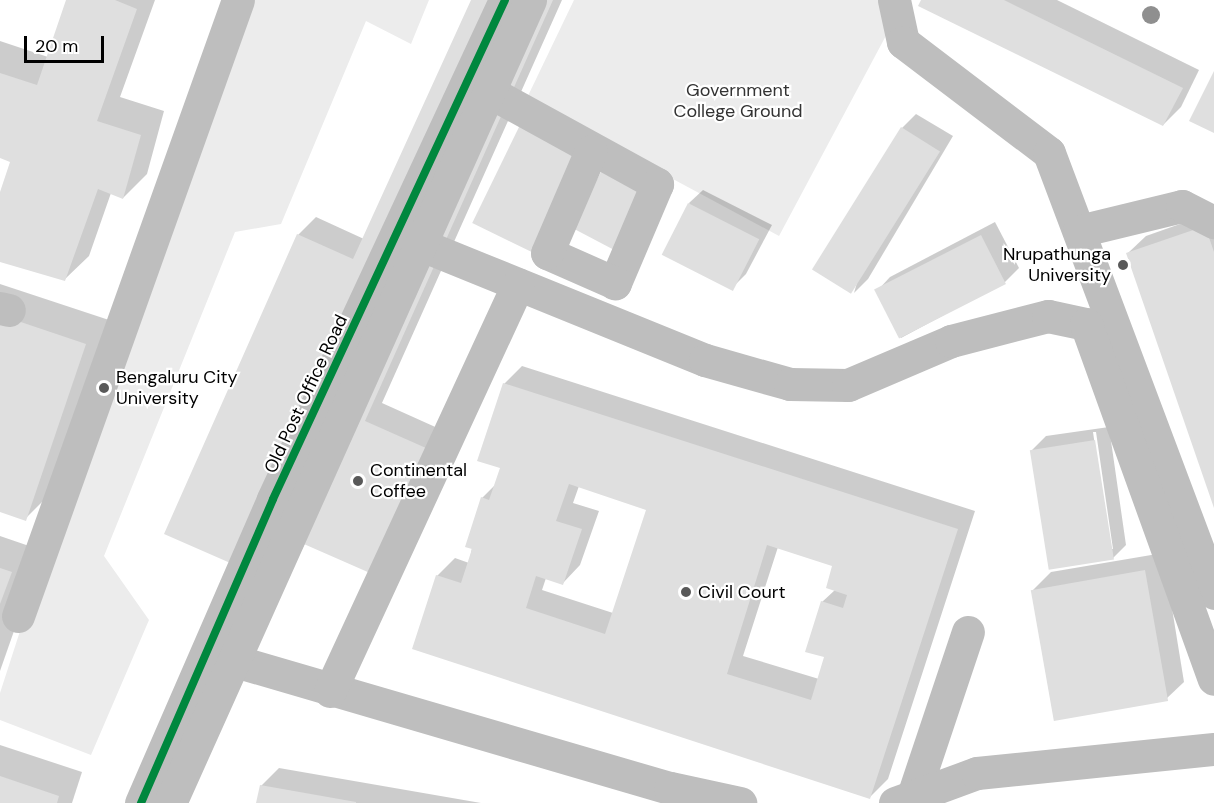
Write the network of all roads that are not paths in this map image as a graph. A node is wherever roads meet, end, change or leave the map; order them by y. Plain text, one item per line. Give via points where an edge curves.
1 (238, 0) edge
2 (505, 0) edge
3 (530, 0) edge
4 (894, 0) edge
5 (489, 91) junction
6 (591, 151) dead end
7 (1214, 222) edge
8 (1079, 231) junction
9 (409, 240) junction
10 (518, 284) junction
11 (1214, 593) edge
12 (18, 616) dead end
13 (968, 632) dead end
14 (221, 658) junction
15 (1214, 679) edge
16 (330, 691) junction
17 (1214, 749) edge
18 (904, 800) edge
19 (141, 803) edge
20 (170, 803) edge
21 (740, 803) edge

1 - 12 street
2 - 9 street, Old Post Office Road
3 - 5 street, Old Post Office Road
4 - 8 street via 903,42 1049,153
5 - 6 street
5 - 9 street, Old Post Office Road
7 - 8 street via 1182,206
8 - 11 street
9 - 10 street
9 - 14 street, Old Post Office Road via 273,499
10 - 15 street via 705,360 820,387 866,380 951,342 1048,316 1072,317 1086,324
10 - 16 street
13 - 18 street
14 - 16 street
14 - 19 street, Old Post Office Road
14 - 20 street, Old Post Office Road
16 - 21 street via 670,789
17 - 18 street via 977,773

